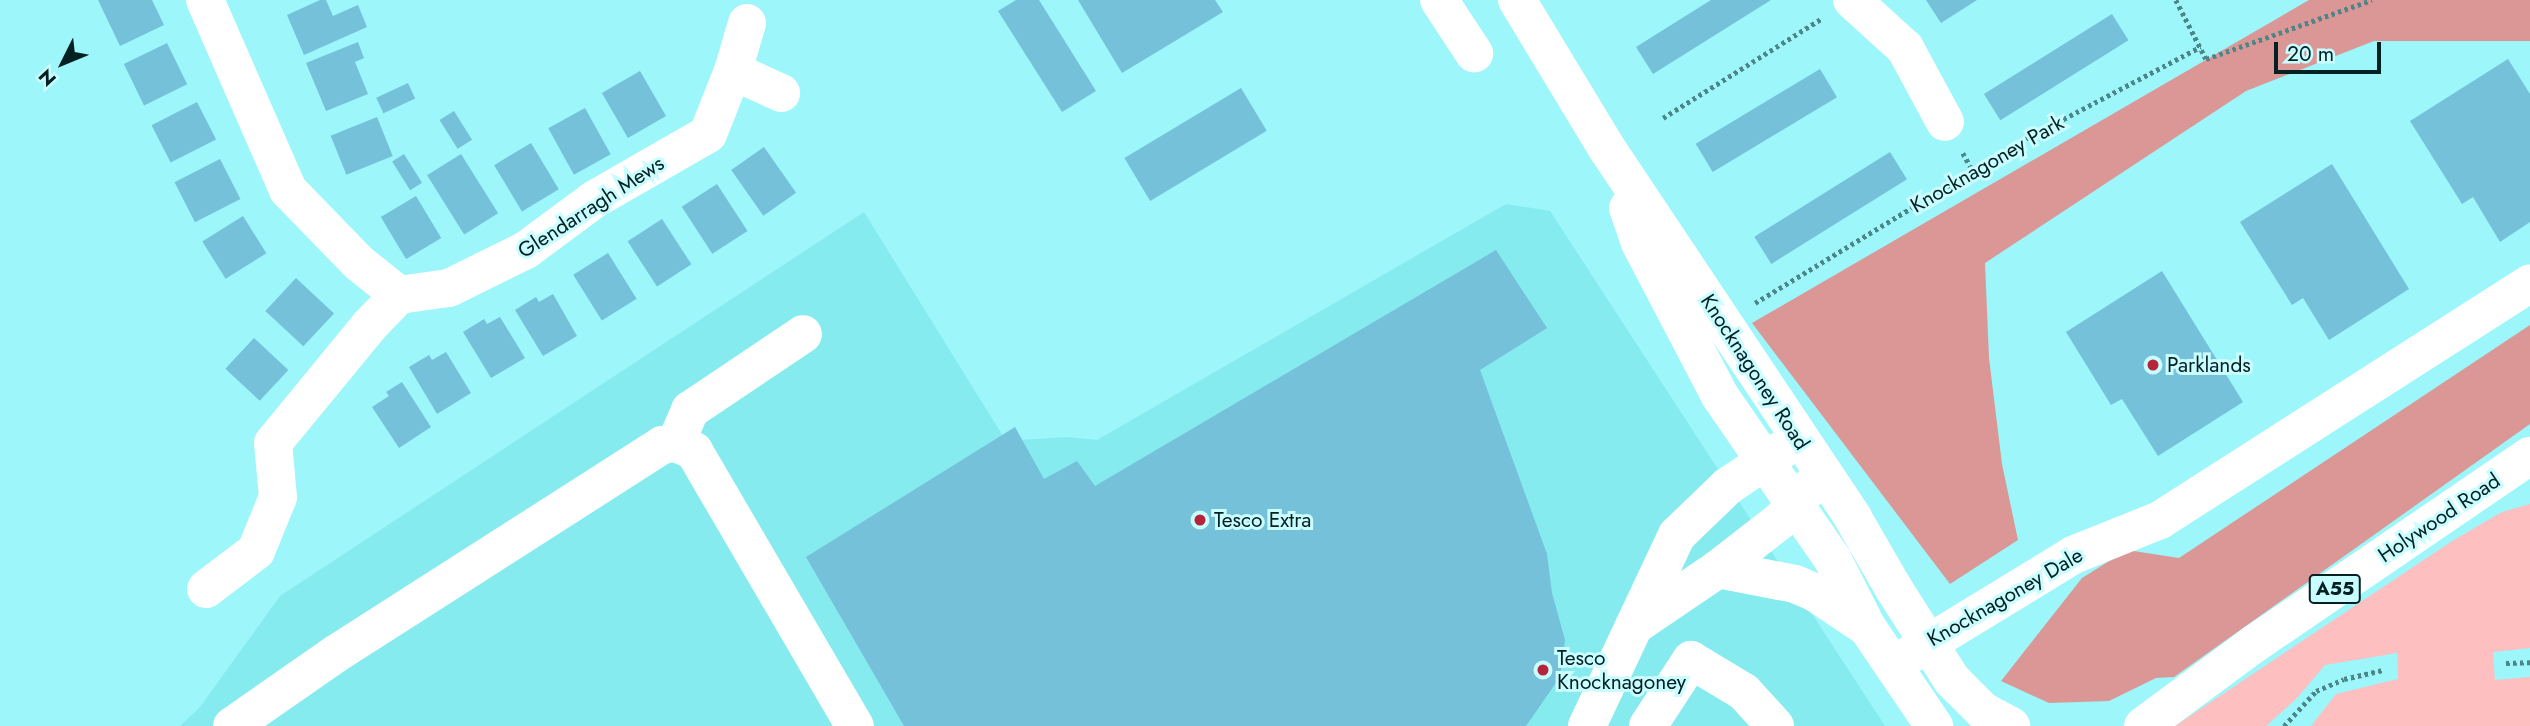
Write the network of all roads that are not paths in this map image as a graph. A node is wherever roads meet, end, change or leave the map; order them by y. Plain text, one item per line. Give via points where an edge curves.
1 (205, 0) edge
2 (1439, 0) edge
3 (1517, 0) edge
4 (1840, 7) edge
5 (747, 23) dead end
6 (1474, 53) dead end
7 (733, 71) junction
8 (781, 93) dead end
9 (1945, 122) dead end
10 (1606, 147) junction
11 (2530, 283) edge
12 (399, 295) junction
13 (803, 334) dead end
14 (1798, 439) junction
15 (676, 443) junction
16 (2528, 458) edge
17 (1765, 461) junction
18 (1822, 474) junction
19 (1795, 504) junction
20 (1718, 569) junction
21 (206, 589) dead end
22 (1632, 627) junction
23 (1867, 627) junction
24 (1927, 642) junction
25 (1893, 665) junction
26 (232, 726) edge
27 (855, 726) edge
28 (1587, 726) edge
29 (1648, 726) edge
30 (1775, 726) edge
31 (1934, 726) edge
32 (2011, 726) edge
33 (2143, 726) edge

1 - 12 main road via 288,190 359,263
2 - 6 main road
3 - 10 main road, Knocknagoney Road
4 - 9 main road via 1905,48
5 - 7 main road, Glendarragh Mews
7 - 8 main road
7 - 12 main road, Glendarragh Mews via 708,135 595,199 526,250 449,288
10 - 14 main road, Knocknagoney Road
10 - 17 main road via 1640,243 1720,396
11 - 24 main road, Knocknagoney Dale via 2160,520 2073,555
12 - 21 main road via 273,443 278,497 256,551
13 - 15 main road via 690,410
14 - 17 main road
14 - 18 main road, Knocknagoney Road
15 - 26 main road via 662,445 337,653
15 - 27 main road via 694,451
16 - 33 main road, Holywood Road / A55 via 2254,644
17 - 19 main road
17 - 22 main road via 1712,499 1677,535
18 - 19 main road
18 - 24 main road, Knocknagoney Road
19 - 20 main road
19 - 23 main road via 1833,560
20 - 22 main road
20 - 23 main road via 1795,584
22 - 28 main road
23 - 25 main road
24 - 25 main road, Knocknagoney Dale
24 - 32 main road, Knocknagoney Road via 1952,680 1983,711
25 - 31 main road
29 - 30 main road via 1691,660 1744,692

